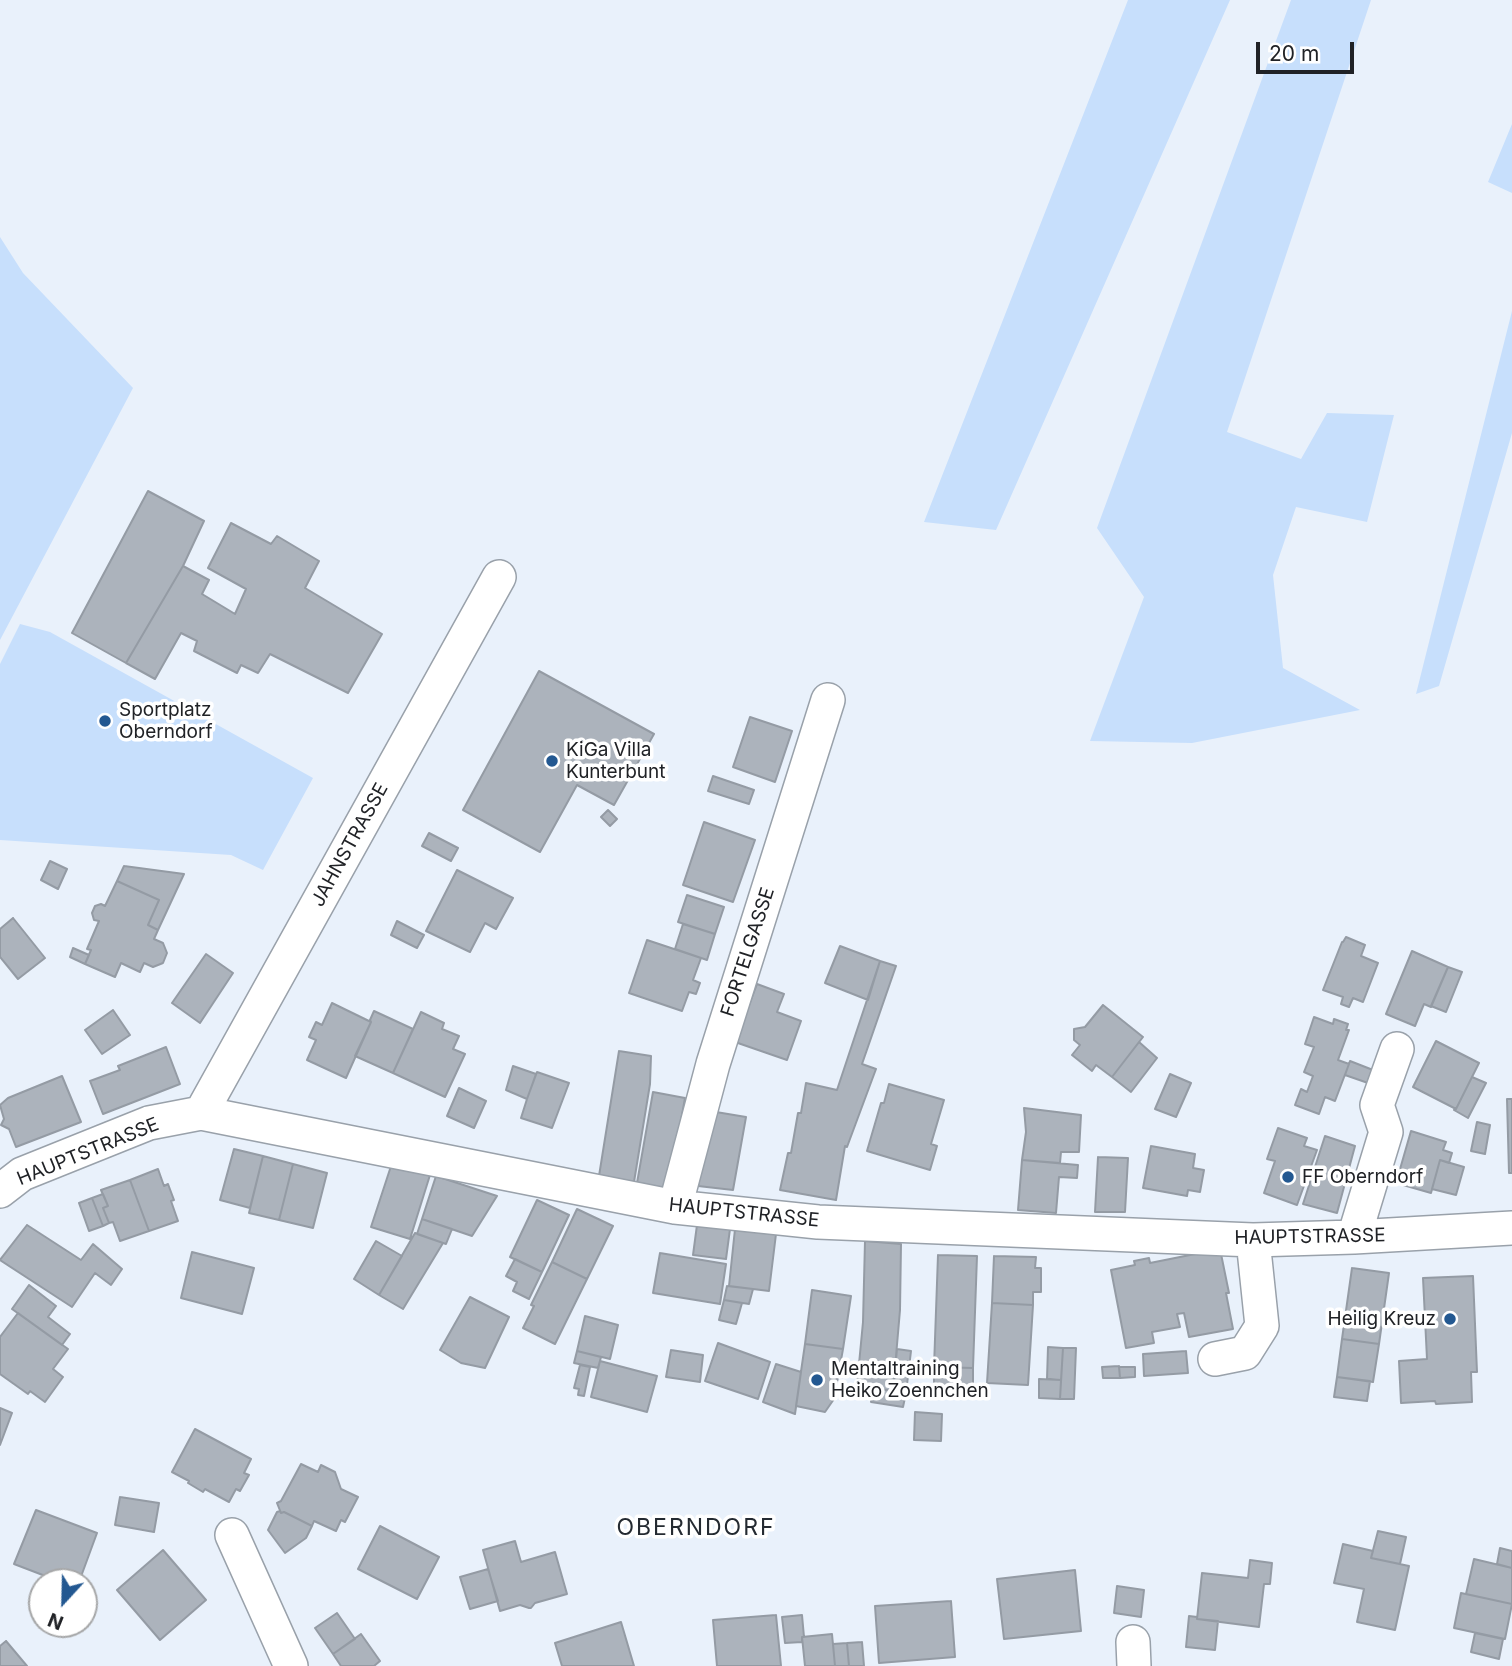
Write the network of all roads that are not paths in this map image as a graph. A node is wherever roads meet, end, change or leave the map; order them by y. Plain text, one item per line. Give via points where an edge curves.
1 (499, 577) dead end
2 (828, 699) dead end
3 (1397, 1049) dead end
4 (201, 1113) junction
5 (0, 1191) edge
6 (675, 1207) junction
7 (1512, 1228) edge
8 (1354, 1237) junction
9 (1253, 1240) junction
10 (1215, 1359) dead end
11 (232, 1535) dead end
12 (291, 1666) edge

1 - 4 street, JAHNSTRASSE
2 - 6 street, FORTELGASSE via 713,1064
3 - 8 street via 1377,1105 1386,1132
4 - 5 street, HAUPTSTRASSE via 149,1123 22,1174
4 - 6 street, HAUPTSTRASSE
6 - 9 street, HAUPTSTRASSE via 818,1222
7 - 8 street, HAUPTSTRASSE
8 - 9 street, HAUPTSTRASSE
9 - 10 street via 1262,1326 1245,1353
11 - 12 street

